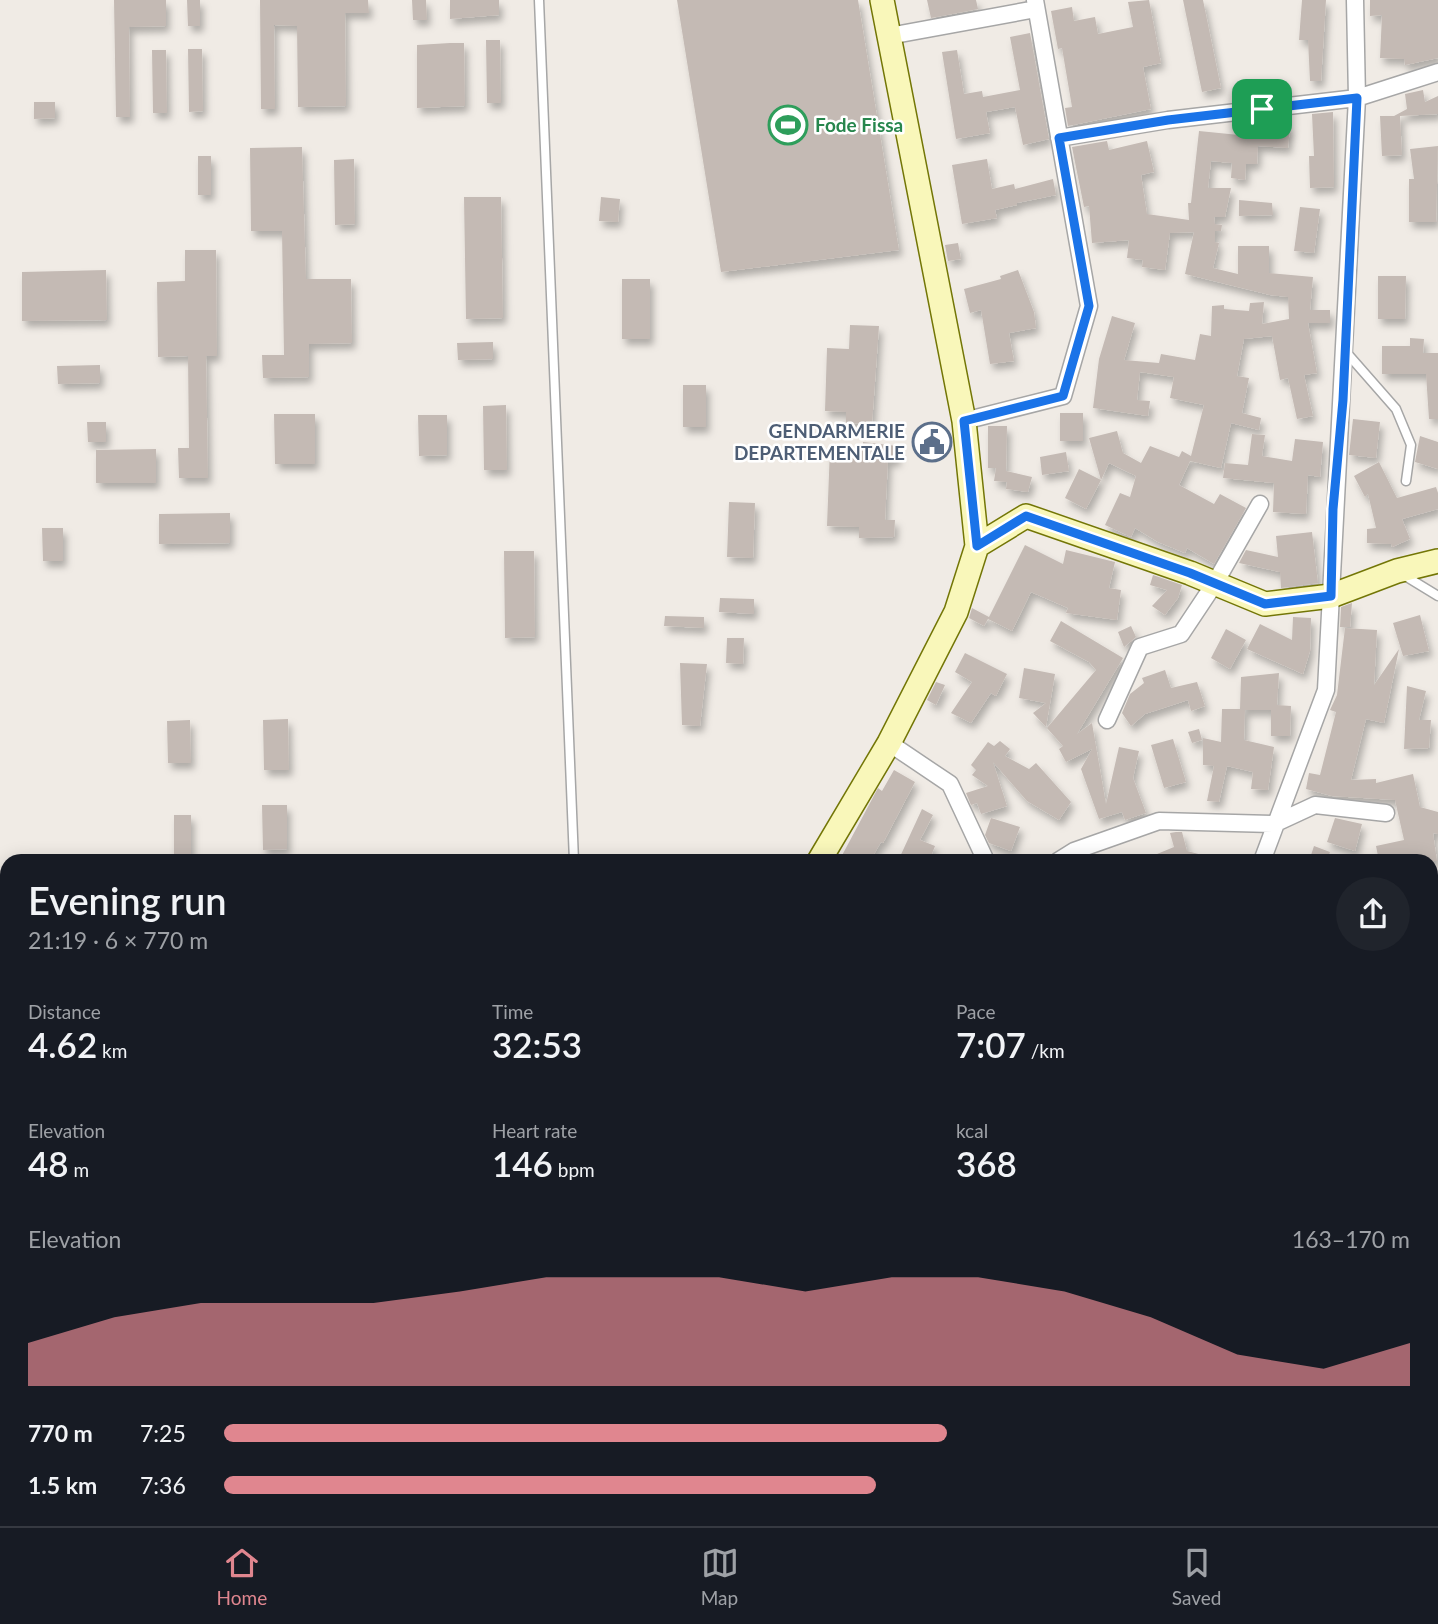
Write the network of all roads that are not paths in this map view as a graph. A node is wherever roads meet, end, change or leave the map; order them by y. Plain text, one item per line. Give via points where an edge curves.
1 (540, 0) edge
2 (882, 0) edge
3 (1354, 0) edge
4 (1035, 5) edge
5 (889, 36) junction
6 (1438, 72) edge
7 (1357, 98) junction
8 (1059, 138) junction
9 (1345, 351) junction
10 (964, 421) junction
11 (1406, 481) dead end
12 (1260, 504) dead end
13 (977, 546) junction
14 (1438, 561) edge
15 (1397, 571) junction
16 (1215, 583) junction
17 (1331, 596) junction
18 (1438, 596) edge
19 (1107, 720) dead end
20 (889, 743) junction
21 (1386, 813) dead end
22 (1274, 824) junction
23 (574, 854) edge
24 (823, 854) edge
25 (983, 854) edge
26 (1069, 854) edge
27 (1264, 854) edge

1 - 23 lane
2 - 5 main road
3 - 7 street
4 - 5 street
4 - 8 street
5 - 10 main road
6 - 7 street
7 - 8 street
7 - 9 street
8 - 10 street via 1089,306 1063,396
9 - 11 lane via 1396,409 1411,445
9 - 17 street
10 - 13 main road
12 - 16 street
13 - 16 main road via 1026,516
13 - 20 main road via 957,612
14 - 15 main road
15 - 17 main road
15 - 18 lane
16 - 17 main road via 1265,604
16 - 19 street via 1181,634 1140,647
17 - 22 street via 1326,690
20 - 24 main road
20 - 25 street via 950,784
21 - 22 street via 1315,805
22 - 26 street via 1159,821
22 - 27 street

